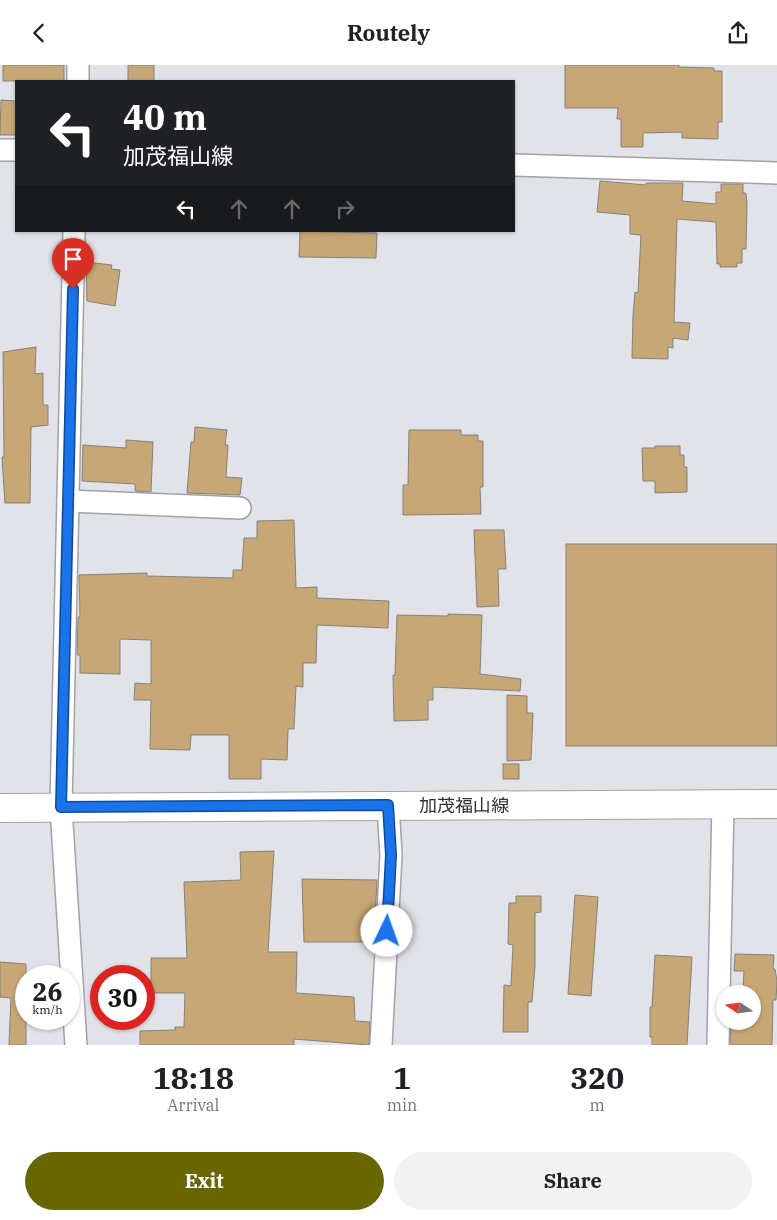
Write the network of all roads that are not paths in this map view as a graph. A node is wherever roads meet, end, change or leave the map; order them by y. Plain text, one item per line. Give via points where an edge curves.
1 (78, 65) edge
2 (78, 80) edge
3 (0, 150) edge
4 (15, 150) edge
5 (515, 165) edge
6 (777, 173) edge
7 (74, 232) edge
8 (68, 501) junction
9 (240, 509) dead end
10 (723, 803) junction
11 (777, 804) edge
12 (388, 805) junction
13 (61, 807) junction
14 (0, 808) edge
15 (76, 1045) edge
16 (381, 1045) edge
17 (718, 1045) edge

1 - 2 street
3 - 4 street
5 - 6 street
7 - 8 street
8 - 9 street
8 - 13 street
10 - 11 main road, 加茂福山線
10 - 12 main road, 加茂福山線
10 - 17 street
12 - 13 main road, 加茂福山線
12 - 16 street via 391,855
13 - 14 main road, 加茂福山線
13 - 15 street

